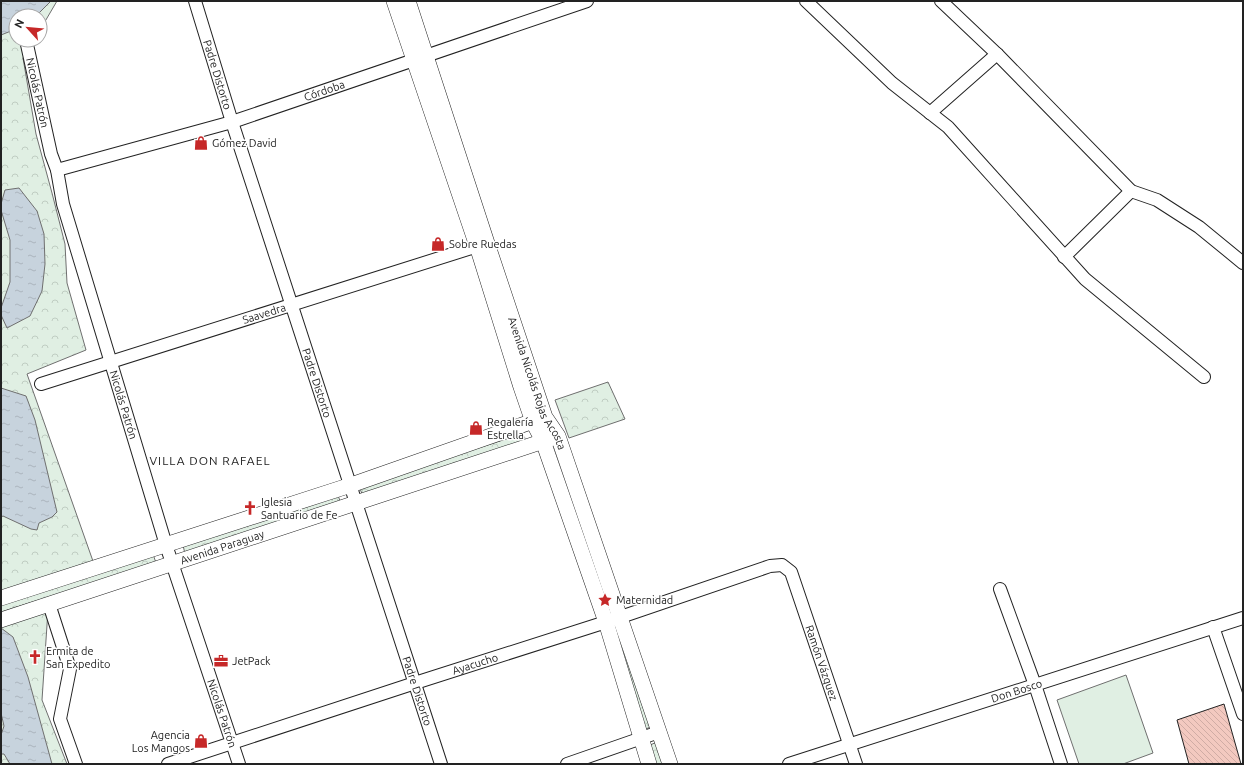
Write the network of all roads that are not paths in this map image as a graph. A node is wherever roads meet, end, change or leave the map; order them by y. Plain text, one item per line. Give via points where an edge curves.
1 (194, 1) edge
2 (394, 1) edge
3 (408, 1) edge
4 (588, 1) edge
5 (806, 1) edge
6 (941, 1) edge
7 (28, 48) edge
8 (997, 54) junction
9 (420, 58) junction
10 (930, 113) junction
11 (232, 122) junction
12 (57, 170) junction
13 (1131, 191) junction
14 (482, 244) junction
15 (1064, 257) junction
16 (1243, 263) edge
17 (292, 304) junction
18 (110, 362) junction
19 (1204, 377) dead end
20 (41, 384) dead end
21 (539, 419) junction
22 (558, 436) junction
23 (543, 441) junction
24 (350, 485) junction
25 (356, 502) junction
26 (166, 545) junction
27 (172, 564) junction
28 (782, 565) joint
29 (1000, 589) dead end
30 (1, 598) edge
31 (49, 604) junction
32 (1243, 618) edge
33 (1, 619) edge
34 (613, 619) junction
35 (1213, 627) junction
36 (415, 683) junction
37 (1035, 685) junction
38 (1243, 714) edge
39 (659, 732) junction
40 (641, 738) junction
41 (232, 743) junction
42 (850, 745) junction
43 (76, 764) edge
44 (168, 764) edge
45 (239, 764) edge
46 (441, 764) edge
47 (567, 764) edge
48 (650, 764) edge
49 (670, 764) edge
50 (789, 764) edge
51 (856, 764) edge
52 (1061, 764) edge

1 - 11 street, Padre Distorto
2 - 9 main road, Avenida Nicolás Rojas Acosta
3 - 9 main road, Avenida Nicolás Rojas Acosta
4 - 9 street, Córdoba
5 - 10 street via 892,83
6 - 8 street
7 - 12 street, Nicolás Patrón via 50,154
8 - 10 street
8 - 13 street
9 - 11 street, Córdoba
9 - 14 main road, Avenida Nicolás Rojas Acosta
10 - 15 street via 948,127
11 - 12 street, Córdoba
11 - 17 street, Padre Distorto
12 - 18 street, Nicolás Patrón via 63,204
13 - 15 street
13 - 16 street via 1157,200 1199,227
14 - 17 street, Saavedra
14 - 21 main road, Avenida Nicolás Rojas Acosta
15 - 19 street via 1085,279
17 - 18 street, Saavedra
17 - 24 street, Padre Distorto
18 - 20 street, Saavedra
18 - 26 street, Nicolás Patrón
21 - 22 main road, Avenida Nicolás Rojas Acosta
21 - 23 main road, Avenida Nicolás Rojas Acosta
21 - 24 main road, Avenida Paraguay
22 - 23 main road, Avenida Paraguay
22 - 34 main road, Avenida Nicolás Rojas Acosta
23 - 25 main road, Avenida Paraguay
23 - 34 main road, Avenida Nicolás Rojas Acosta
24 - 25 street, Padre Distorto
24 - 26 main road, Avenida Paraguay
25 - 27 main road, Avenida Paraguay
25 - 36 street, Padre Distorto
26 - 27 street, Nicolás Patrón
26 - 30 main road, Avenida Paraguay
27 - 31 main road, Avenida Paraguay
27 - 41 street, Nicolás Patrón
28 - 34 street, Ayacucho via 770,566
28 - 42 street, Ramón Vázquez via 791,572
29 - 37 street
31 - 33 main road, Avenida Paraguay
31 - 43 street via 70,669 60,719
32 - 35 street, Don Bosco
34 - 36 street, Ayacucho
34 - 39 main road, Avenida Nicolás Rojas Acosta
34 - 40 main road, Avenida Nicolás Rojas Acosta
35 - 37 street, Don Bosco
35 - 38 street
36 - 41 street, Ayacucho
36 - 46 street, Padre Distorto
37 - 42 street, Don Bosco
37 - 52 street
39 - 40 street
39 - 49 main road, Avenida Nicolás Rojas Acosta
40 - 47 street
40 - 48 main road, Avenida Nicolás Rojas Acosta
41 - 44 street, Ayacucho
41 - 45 street, Nicolás Patrón
42 - 50 street, Don Bosco
42 - 51 street, Ramón Vázquez

